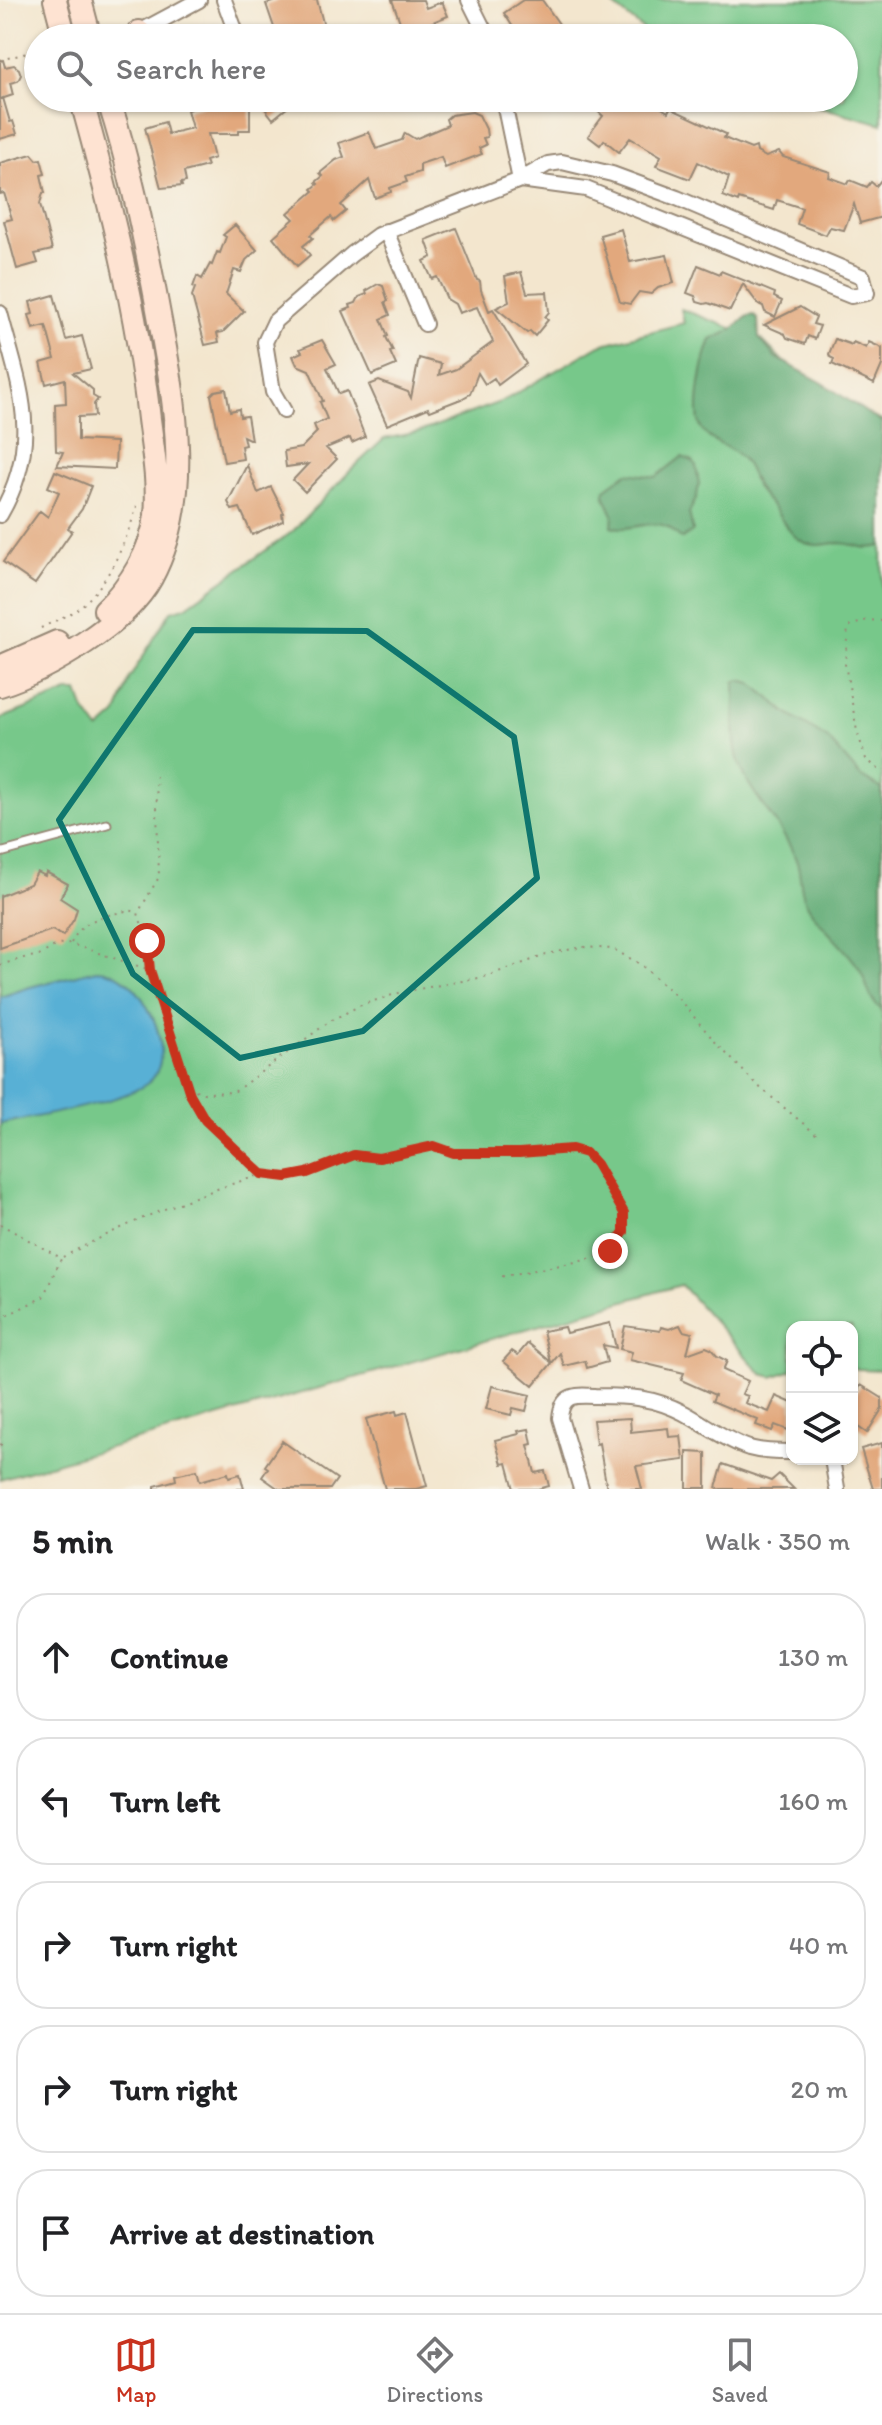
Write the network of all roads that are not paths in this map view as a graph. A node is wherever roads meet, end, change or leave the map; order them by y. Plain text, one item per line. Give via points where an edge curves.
1 (55, 0) edge
2 (80, 0) edge
3 (199, 0) edge
4 (224, 0) edge
5 (469, 0) edge
6 (61, 24) edge
7 (86, 24) edge
8 (156, 24) edge
9 (233, 24) edge
10 (481, 24) edge
11 (85, 112) edge
12 (112, 112) edge
13 (120, 112) edge
14 (506, 112) edge
15 (119, 133) junction
16 (520, 180) junction
17 (722, 219) junction
18 (386, 231) junction
19 (714, 239) junction
20 (0, 313) edge
21 (425, 324) dead end
22 (7, 365) edge
23 (284, 411) dead end
24 (0, 515) edge
25 (134, 590) junction
26 (0, 667) edge
27 (0, 685) edge
28 (107, 824) dead end
29 (0, 853) edge
30 (786, 1452) edge
31 (833, 1465) edge
32 (581, 1489) edge
33 (837, 1489) edge

1 - 6 main road
2 - 7 main road
3 - 8 street
4 - 9 street
5 - 10 street
11 - 25 main road via 132,304 157,486 156,518
12 - 15 main road
13 - 15 main road
14 - 16 street
15 - 25 main road via 143,225 173,393 177,454 168,531 151,579
16 - 17 street via 548,164 588,167
16 - 18 street
16 - 19 street via 586,189
17 - 19 street
17 - 19 street via 863,277 867,293 851,296
18 - 21 street
18 - 23 street via 270,326 265,342 270,377
20 - 22 street
22 - 24 street via 24,408 26,433 16,482
25 - 26 main road via 87,625
25 - 27 main road via 93,639
28 - 29 lane
30 - 32 street via 751,1448 720,1436 656,1401 580,1395 561,1406 560,1418
31 - 33 street

